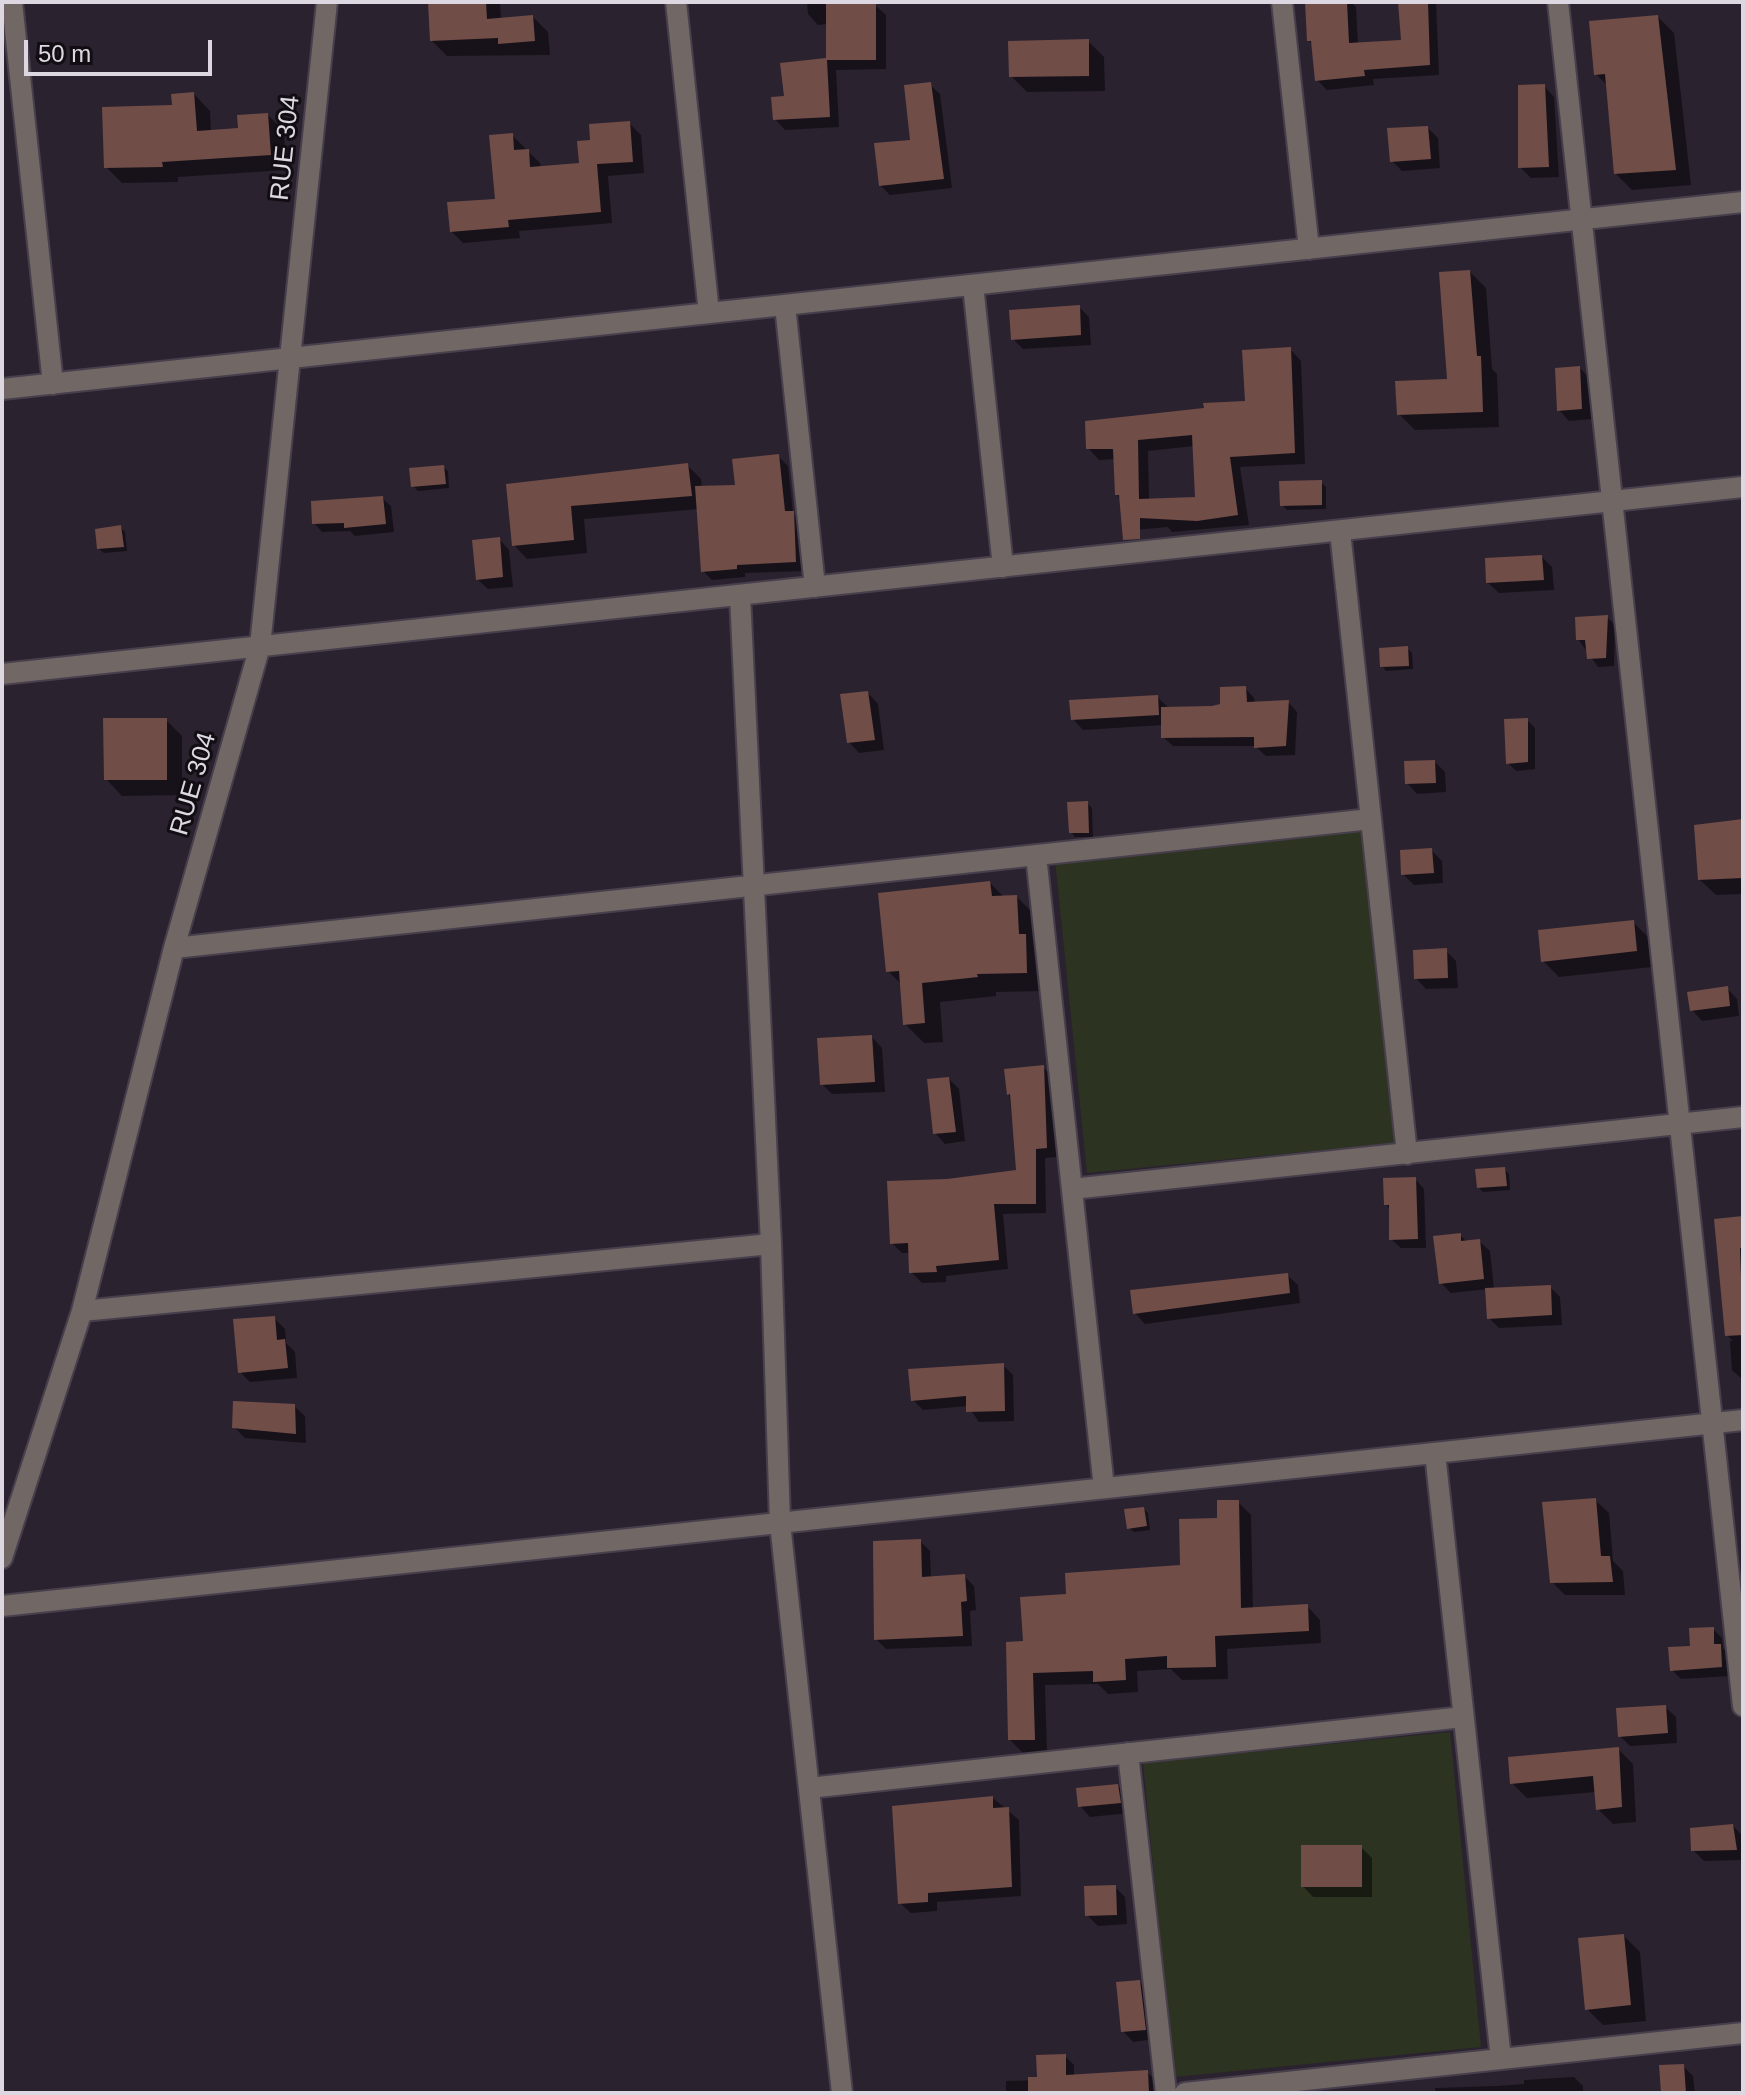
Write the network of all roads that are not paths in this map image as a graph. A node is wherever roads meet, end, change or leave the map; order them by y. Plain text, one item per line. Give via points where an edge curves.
1 (12, 2) edge
2 (327, 2) edge
3 (676, 2) edge
4 (1282, 2) edge
5 (1558, 2) edge
6 (1743, 202) edge
7 (1582, 220) junction
8 (1309, 249) junction
9 (973, 285) junction
10 (785, 305) junction
11 (709, 313) junction
12 (290, 358) junction
13 (53, 384) junction
14 (2, 389) edge
15 (1743, 487) edge
16 (1612, 501) junction
17 (1340, 531) junction
18 (1003, 567) junction
19 (815, 587) junction
20 (740, 595) junction
21 (260, 646) junction
22 (2, 674) edge
23 (1371, 819) junction
24 (1036, 855) junction
25 (754, 886) junction
26 (174, 948) junction
27 (1743, 1117) edge
28 (1680, 1124) junction
29 (1407, 1154) junction
30 (1072, 1189) junction
31 (771, 1244) junction
32 (82, 1311) junction
33 (1743, 1420) edge
34 (1712, 1423) junction
35 (1435, 1453) junction
36 (1104, 1488) junction
37 (780, 1523) junction
38 (2, 1558) edge
39 (2, 1606) edge
40 (1743, 1706) edge
41 (1463, 1717) junction
42 (1128, 1753) junction
43 (809, 1788) junction
44 (1743, 2033) edge
45 (1501, 2059) junction
46 (842, 2093) edge
47 (1166, 2093) edge
48 (1185, 2093) edge

1 - 13 street
2 - 12 street, RUE 304
3 - 11 street
4 - 8 street
5 - 7 street
6 - 7 street
7 - 8 street
7 - 16 street
8 - 9 street
9 - 10 street
9 - 18 street
10 - 11 street
10 - 19 street
11 - 12 street
12 - 13 street
12 - 21 street, RUE 304
13 - 14 street
15 - 16 street
16 - 17 street
16 - 28 street
17 - 18 street
17 - 23 street
18 - 19 street
19 - 20 street
20 - 21 street
20 - 25 street
21 - 22 street
21 - 26 street, RUE 304
23 - 24 street
23 - 29 street
24 - 25 street
24 - 30 street
25 - 26 street
25 - 31 street
26 - 32 street, RUE 304
27 - 28 street
28 - 29 street
28 - 34 street
29 - 30 street
30 - 36 street
31 - 32 street
31 - 37 street
32 - 38 street, RUE 304
33 - 34 street
34 - 35 street
34 - 40 street
35 - 36 street
35 - 41 street
36 - 37 street
37 - 39 street
37 - 43 street
41 - 42 street
41 - 45 street
42 - 43 street
42 - 47 street
43 - 46 street
44 - 45 street
45 - 48 street

